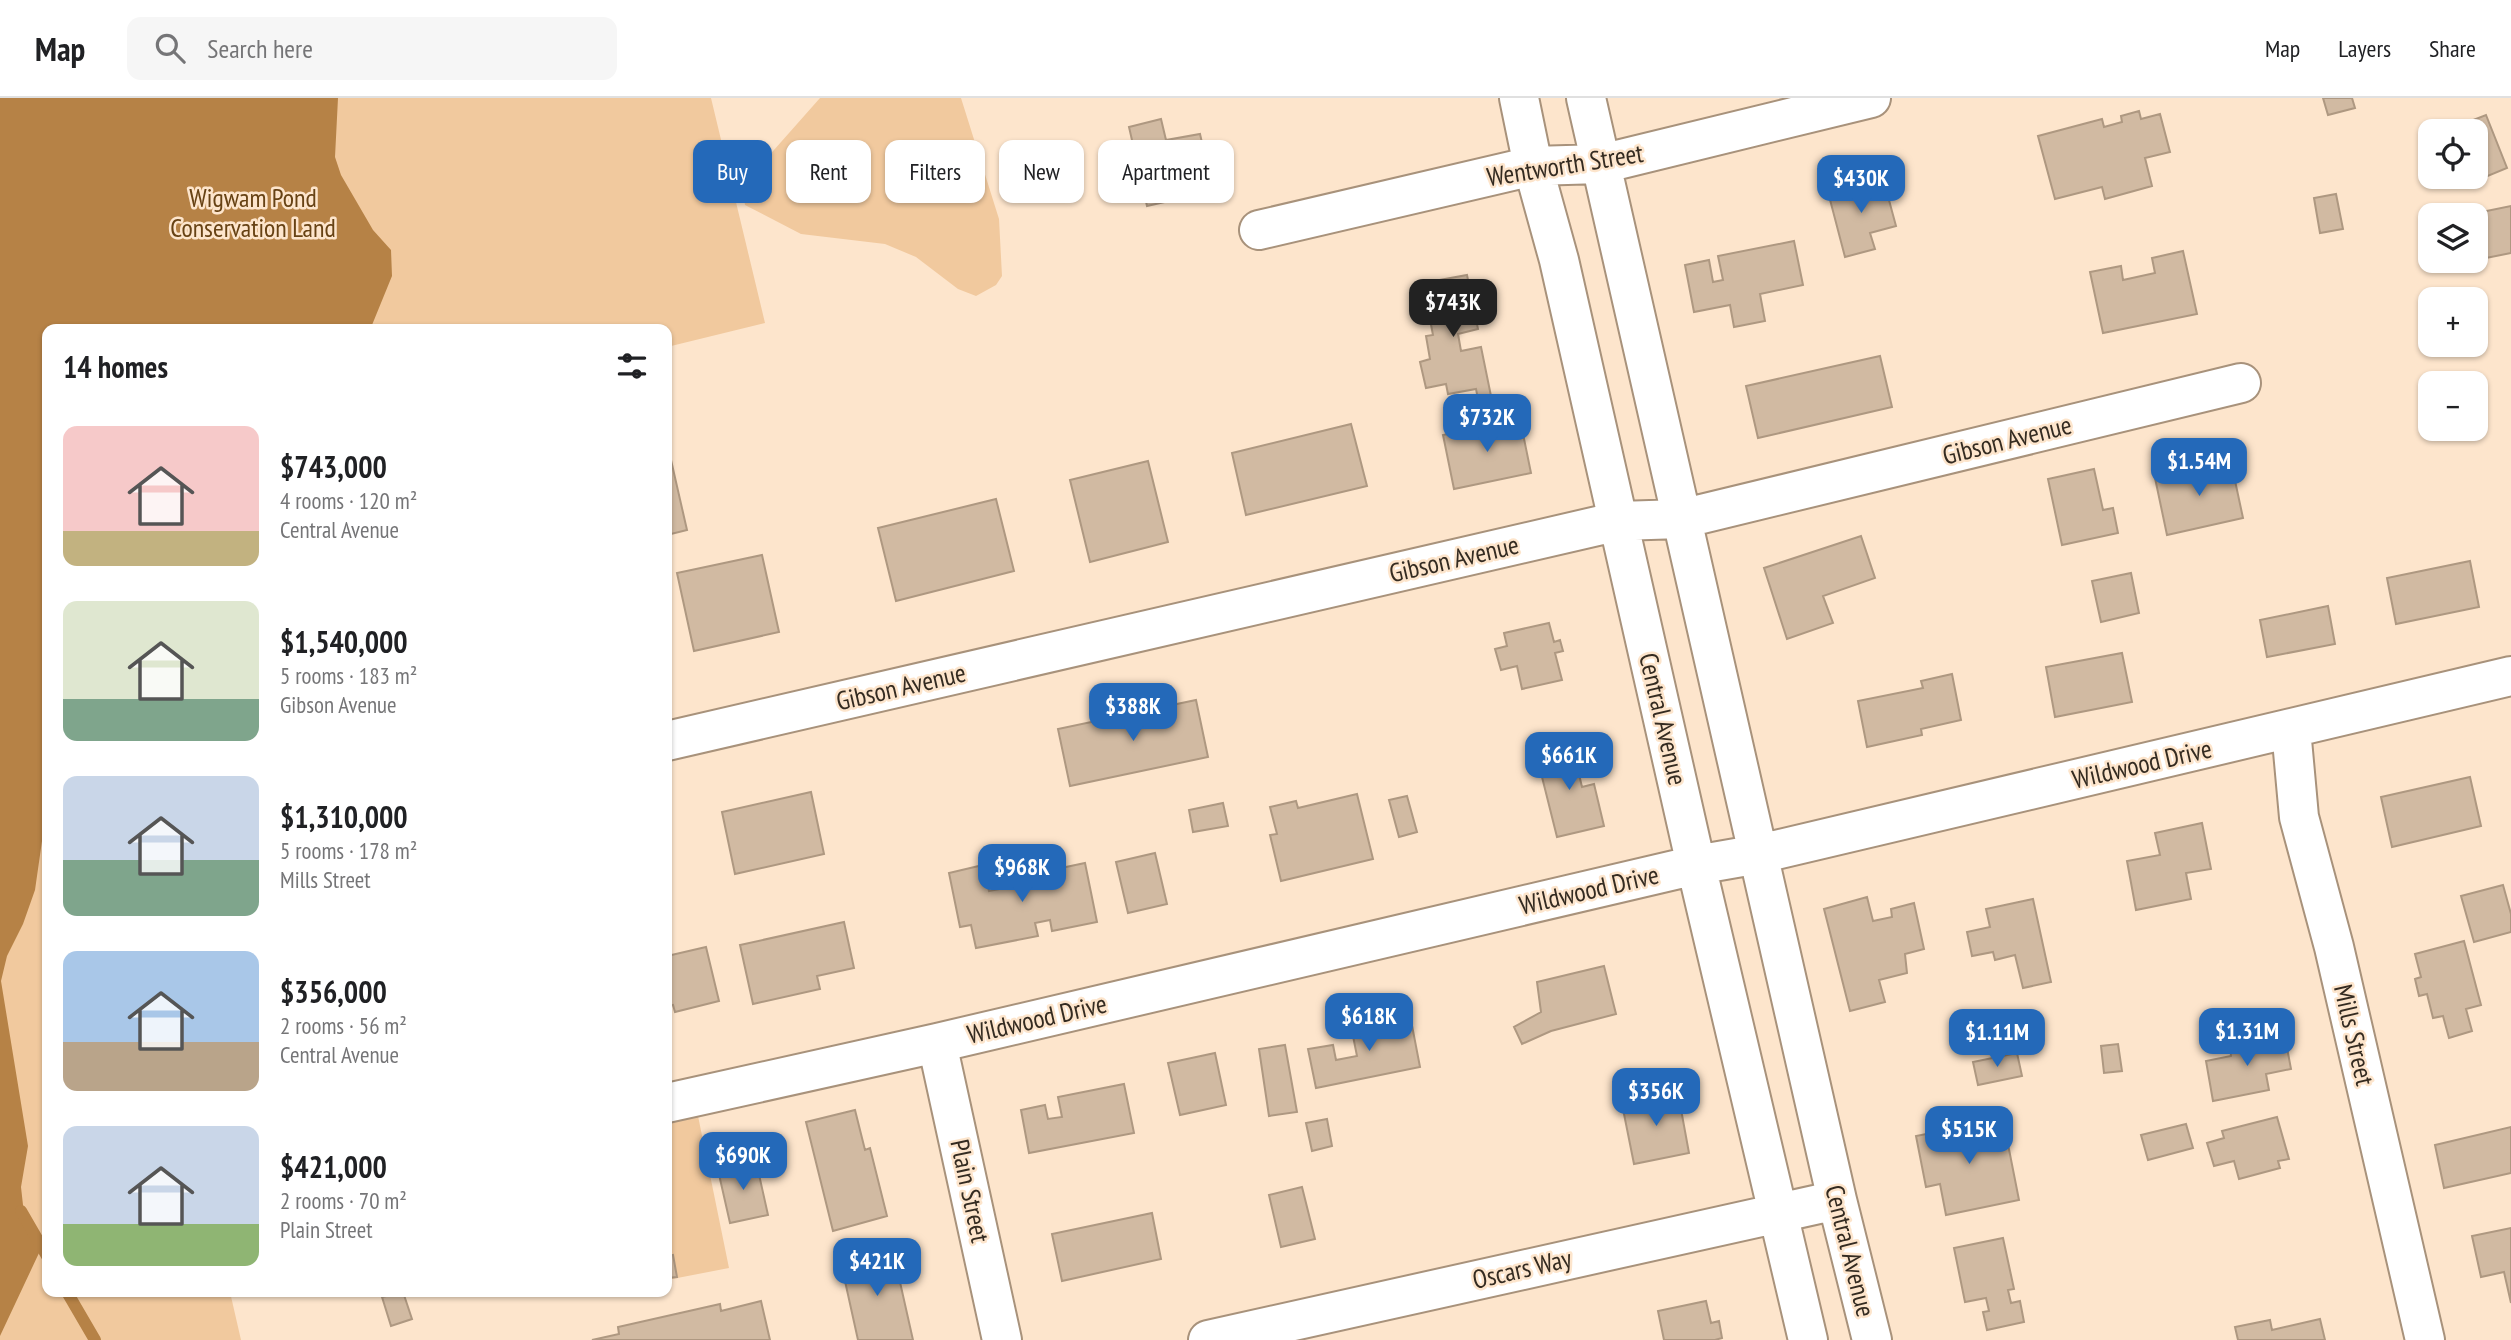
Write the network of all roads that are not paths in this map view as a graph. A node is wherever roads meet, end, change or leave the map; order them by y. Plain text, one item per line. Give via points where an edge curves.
1 (1519, 98) edge
2 (1586, 98) edge
3 (1871, 98) edge
4 (1601, 164) junction
5 (1533, 166) junction
6 (1259, 230) dead end
7 (2241, 383) dead end
8 (1681, 519) junction
9 (1619, 521) junction
10 (2511, 676) edge
11 (2291, 729) junction
12 (672, 740) edge
13 (1759, 854) junction
14 (1696, 865) junction
15 (937, 1043) junction
16 (672, 1102) edge
17 (1837, 1200) junction
18 (1779, 1212) junction
19 (1002, 1340) edge
20 (1208, 1340) edge
21 (1808, 1340) edge
22 (1872, 1340) edge
23 (2425, 1340) edge

1 - 5 street, Central Avenue
2 - 4 street, Central Avenue
3 - 4 street, Wentworth Street
4 - 5 street, Wentworth Street
4 - 8 street, Central Avenue
5 - 6 street, Wentworth Street
5 - 9 street, Central Avenue
7 - 8 street, Gibson Avenue
8 - 9 street, Gibson Avenue
8 - 13 street, Central Avenue
9 - 12 street, Gibson Avenue
9 - 14 street, Central Avenue
10 - 11 street, Wildwood Drive
11 - 13 street, Wildwood Drive
11 - 23 street, Mills Street via 2301,827 2334,947
13 - 14 street, Wildwood Drive
13 - 17 street, Central Avenue
14 - 15 street, Wildwood Drive
14 - 18 street, Central Avenue
15 - 16 street, Wildwood Drive
15 - 19 street, Plain Street
17 - 18 street, Oscars Way
17 - 22 street, Central Avenue
18 - 20 street, Oscars Way
18 - 21 street, Central Avenue

